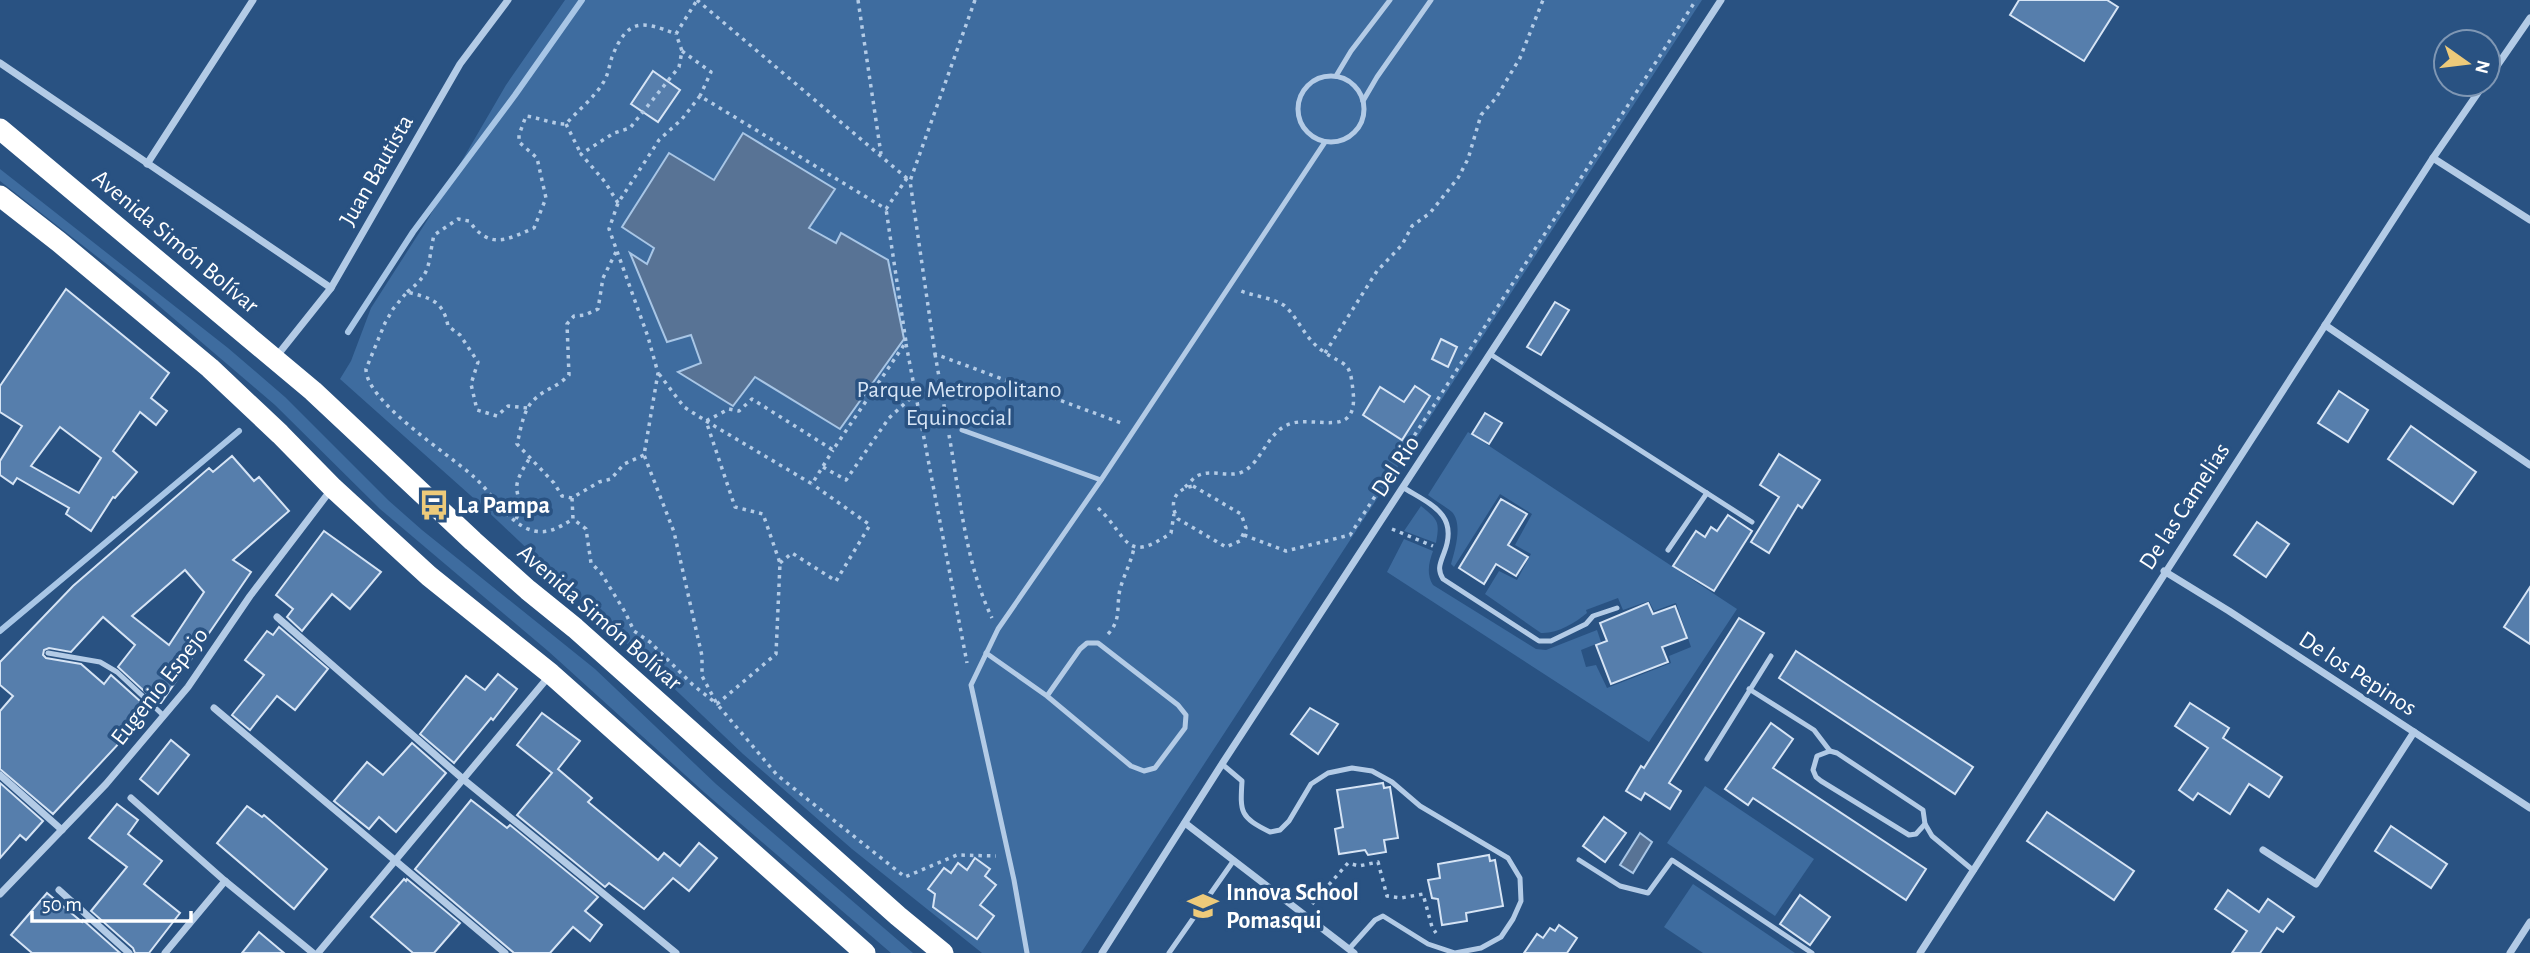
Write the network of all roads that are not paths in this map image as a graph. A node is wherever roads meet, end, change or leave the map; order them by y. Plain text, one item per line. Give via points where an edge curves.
1 (253, 0) edge
2 (508, 0) edge
3 (1390, 0) edge
4 (1431, 0) edge
5 (1721, 0) edge
6 (2530, 18) edge
7 (2502, 59) edge
8 (0, 63) edge
9 (1336, 76) junction
10 (2474, 98) edge
11 (1363, 101) junction
12 (0, 129) edge
13 (1325, 142) junction
14 (2433, 158) junction
15 (148, 164) junction
16 (0, 196) edge
17 (2530, 220) edge
18 (331, 288) junction
19 (2325, 325) junction
20 (1490, 354) junction
21 (276, 358) junction
22 (962, 430) dead end
23 (2530, 464) edge
24 (1101, 480) junction
25 (333, 488) junction
26 (1404, 488) junction
27 (1707, 493) junction
28 (1752, 522) dead end
29 (1668, 550) dead end
30 (2164, 571) junction
31 (1616, 608) dead end
32 (277, 617) dead end
33 (48, 653) dead end
34 (986, 653) junction
35 (1771, 656) dead end
36 (551, 674) junction
37 (1749, 689) junction
38 (1048, 696) junction
39 (214, 708) dead end
40 (164, 716) junction
41 (2414, 732) junction
42 (1830, 751) junction
43 (1707, 759) dead end
44 (1222, 764) junction
45 (0, 775) edge
46 (463, 779) junction
47 (131, 798) dead end
48 (2529, 806) edge
49 (1185, 824) junction
50 (1925, 824) junction
51 (62, 830) junction
52 (2263, 850) dead end
53 (396, 859) junction
54 (1234, 860) junction
55 (1579, 860) dead end
56 (1974, 871) junction
57 (225, 881) junction
58 (59, 890) dead end
59 (0, 894) edge
60 (2530, 922) edge
61 (1352, 951) edge
62 (129, 953) edge
63 (165, 953) edge
64 (315, 953) edge
65 (505, 953) edge
66 (676, 953) edge
67 (864, 953) edge
68 (943, 953) edge
69 (1027, 953) edge
70 (1102, 953) edge
71 (1169, 953) edge
72 (1812, 953) edge
73 (1920, 953) edge
74 (2510, 953) edge

1 - 15 street
2 - 18 street, Juan Bautista via 460,64
3 - 9 lane
4 - 11 lane
5 - 20 street, Del Rio
6 - 7 street
8 - 15 street
9 - 11 lane via 1348,80
9 - 13 lane via 1311,82 1298,103 1304,128
10 - 14 street, De las Camelias
11 - 13 lane via 1359,127 1350,136
12 - 21 highway, Avenida Simón Bolívar
13 - 24 lane
14 - 17 street
14 - 19 street, De las Camelias
15 - 18 street
16 - 25 highway via 210,368
18 - 21 street, Juan Bautista
19 - 23 street
19 - 30 street, De las Camelias
20 - 26 street, Del Rio
20 - 27 lane
21 - 68 highway, Avenida Simón Bolívar via 528,590
22 - 24 lane
24 - 34 lane
25 - 36 highway via 429,576
25 - 40 street, Eugenio Espejo
26 - 31 lane via 1443,514 1448,523 1439,564 1443,579 1539,641 1550,641
26 - 44 street, Del Rio
27 - 28 lane
27 - 29 lane
30 - 41 street, De los Pepinos
30 - 56 street, De las Camelias
32 - 46 street
33 - 40 lane via 100,662
34 - 38 lane
34 - 69 lane via 971,685
35 - 37 lane
36 - 46 street
36 - 67 highway
37 - 42 lane via 1814,730
37 - 43 lane
38 - 38 lane via 1131,766 1144,771 1154,768 1185,728 1186,715 1178,705 1098,643 1080,649
39 - 53 street
40 - 51 street, Eugenio Espejo
41 - 48 street, De los Pepinos
41 - 52 street via 2316,884
42 - 50 lane via 1923,810
42 - 50 lane via 1814,763 1821,781 1909,835
44 - 49 street, Del Rio
44 - 61 lane via 1242,781 1240,809 1244,817 1270,832 1289,821 1311,784 1328,773 1352,768 1372,771 1420,806 1508,858 1520,878 1521,901 1513,919 1501,937 1477,949 1455,953 1428,944 1383,916
45 - 51 street
46 - 53 street
46 - 66 street
47 - 57 street
49 - 54 street
49 - 70 street, Del Rio
50 - 56 lane via 1932,836
51 - 59 street, Eugenio Espejo
53 - 64 street
53 - 65 street
54 - 61 street
54 - 71 lane
55 - 72 lane via 1620,886 1648,893 1672,860
56 - 73 street, De las Camelias
57 - 63 street
57 - 64 street
58 - 62 street
60 - 74 street

